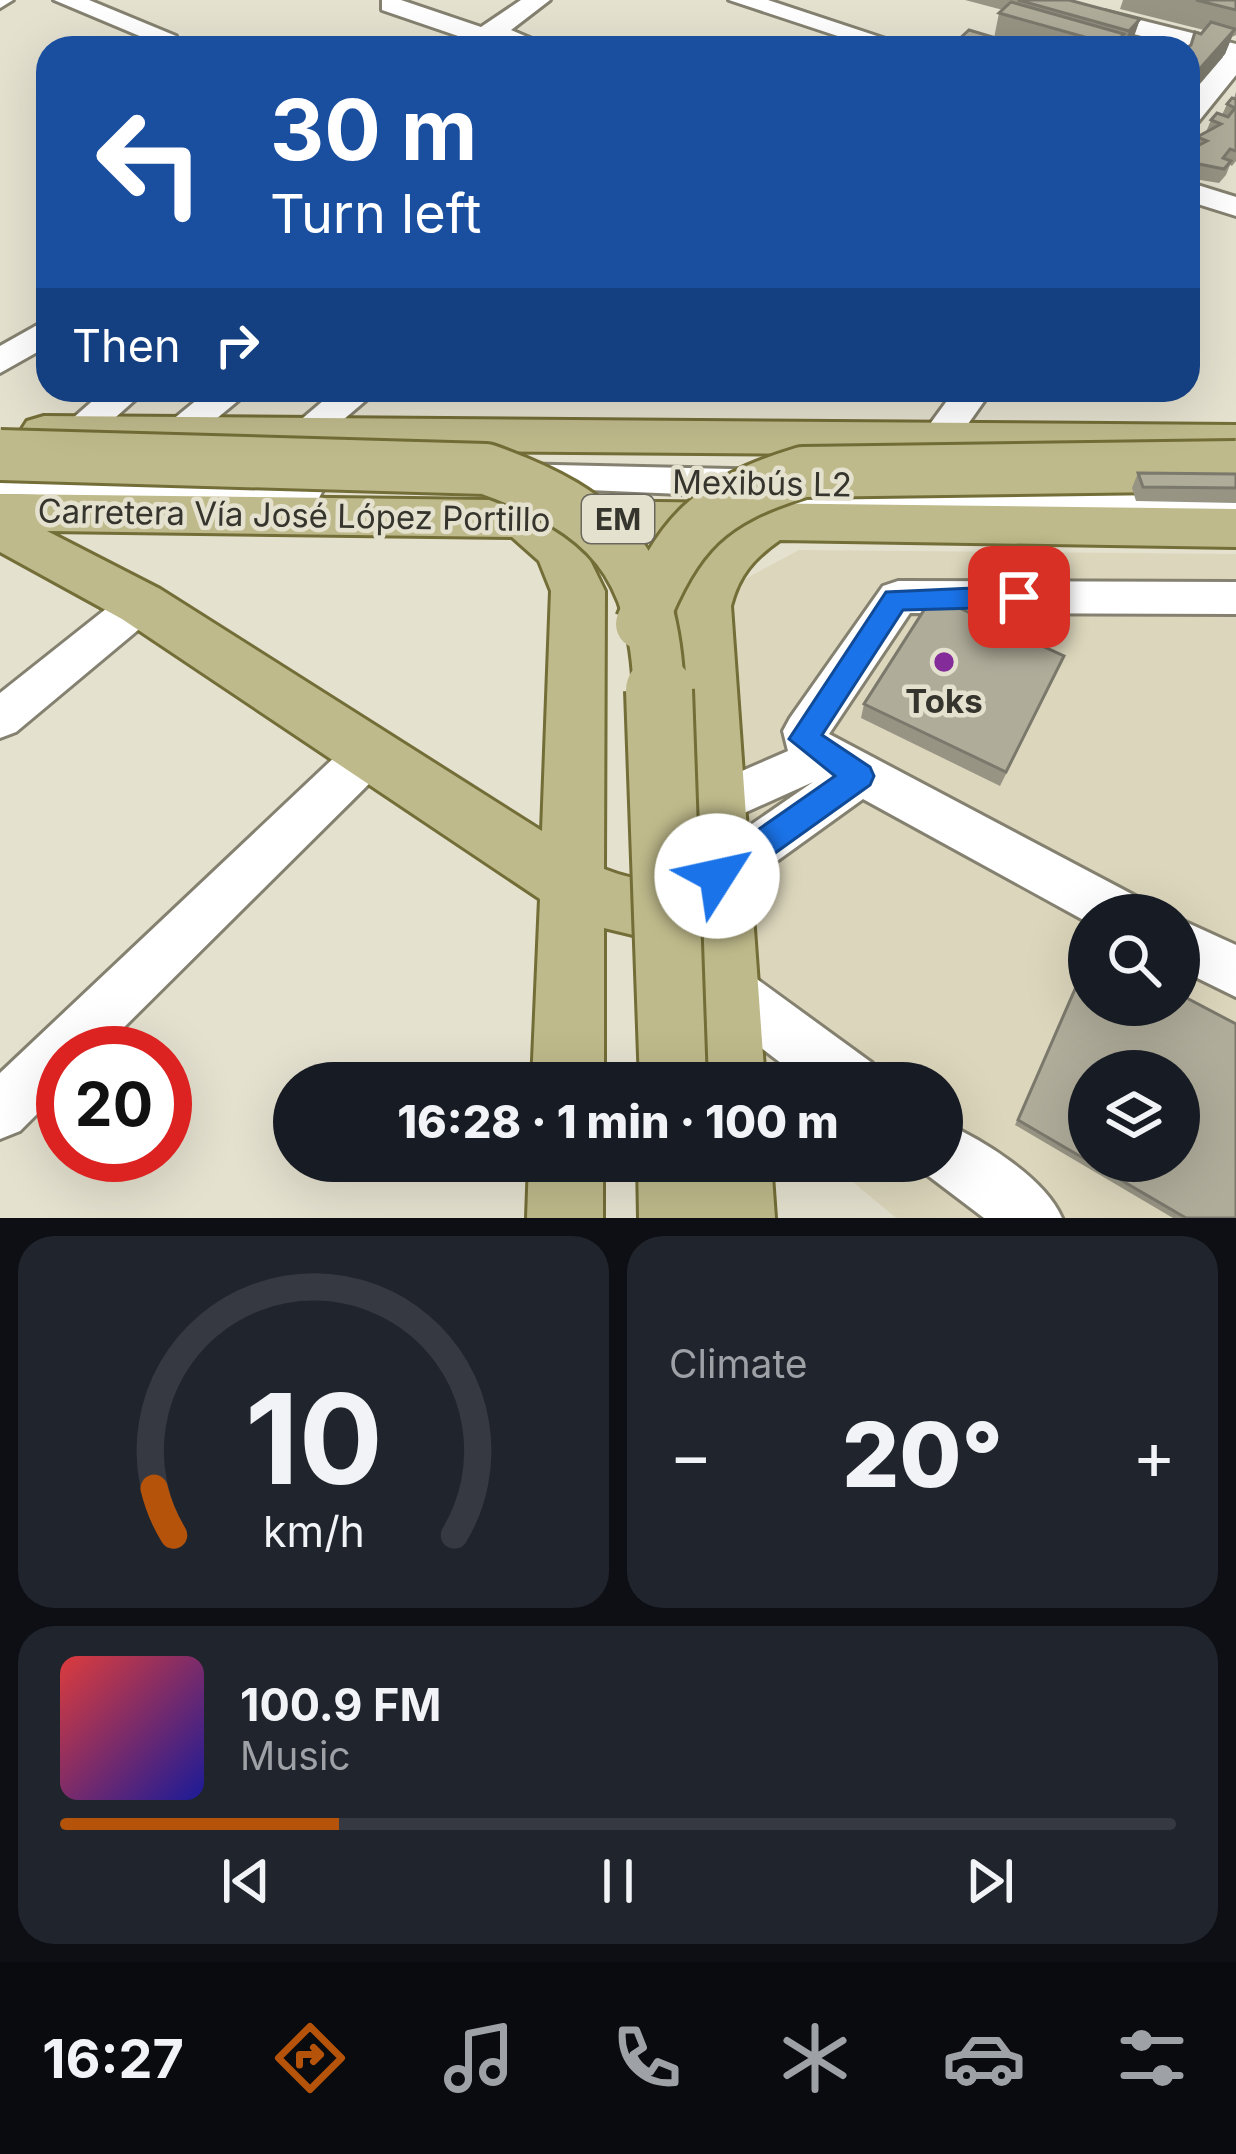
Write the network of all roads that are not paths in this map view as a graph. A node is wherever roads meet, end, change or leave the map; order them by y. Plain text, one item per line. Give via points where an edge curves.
1 (66, 0) edge
2 (538, 0) edge
3 (741, 0) edge
4 (391, 5) dead end
5 (1089, 15) edge
6 (163, 36) dead end
7 (473, 36) edge
8 (485, 36) edge
9 (862, 36) edge
10 (1145, 36) edge
11 (1200, 49) edge
12 (1236, 55) edge
13 (1200, 101) edge
14 (1200, 194) edge
15 (1234, 203) edge
16 (36, 338) edge
17 (0, 362) edge
18 (113, 402) edge
19 (217, 402) edge
20 (344, 402) edge
21 (965, 402) edge
22 (0, 431) edge
23 (75, 433) junction
24 (173, 434) junction
25 (303, 434) junction
26 (938, 439) junction
27 (1236, 441) edge
28 (0, 459) edge
29 (1236, 466) edge
30 (0, 482) edge
31 (1236, 487) edge
32 (1236, 508) edge
33 (0, 512) edge
34 (519, 517) junction
35 (773, 521) junction
36 (1236, 528) edge
37 (0, 529) edge
38 (1236, 598) edge
39 (140, 604) junction
40 (0, 719) edge
41 (372, 752) junction
42 (843, 766) junction
43 (713, 806) junction
44 (717, 876) junction
45 (574, 886) junction
46 (1084, 894) edge
47 (1200, 954) edge
48 (571, 965) junction
49 (1236, 972) edge
50 (724, 987) junction
51 (569, 1062) edge
52 (652, 1062) edge
53 (672, 1062) edge
54 (728, 1062) edge
55 (824, 1062) edge
56 (0, 1111) edge
57 (963, 1166) edge
58 (566, 1182) edge
59 (655, 1182) edge
60 (676, 1182) edge
61 (735, 1182) edge
62 (565, 1218) edge
63 (656, 1218) edge
64 (677, 1218) edge
65 (737, 1218) edge
66 (1032, 1218) edge

1 - 6 street
2 - 8 street
3 - 9 street
4 - 7 street
5 - 10 street
11 - 12 street
12 - 13 street
14 - 15 street
16 - 17 street
18 - 23 street
19 - 24 street
20 - 25 street
21 - 26 street
22 - 23 main road
23 - 24 main road
24 - 25 main road
25 - 26 main road
26 - 27 main road
28 - 31 street, Mexibús L2 via 735,484
28 - 53 main road, bridge via 486,469 560,499 601,533 632,567 657,637
29 - 52 main road, bridge via 803,472 748,488 699,521 667,555 641,624
30 - 32 street, Mexibús L2
33 - 34 main road, Carretera Vía José López Portillo / EM
34 - 35 main road, Carretera Vía José López Portillo / EM
34 - 45 main road via 565,554 578,592
35 - 36 main road, Carretera Vía José López Portillo / EM
35 - 43 main road via 742,539 709,580
37 - 39 main road
38 - 42 street via 898,597 806,731 808,746
39 - 40 street
39 - 41 main road
41 - 45 main road
41 - 56 street
42 - 43 street
42 - 44 street
42 - 46 street
43 - 44 main road
44 - 45 main road via 688,904 644,911
44 - 50 main road
45 - 48 main road
47 - 49 street
48 - 50 main road via 600,934 647,925 682,940
48 - 51 main road
50 - 54 main road
50 - 55 street
57 - 66 street
58 - 62 main road
59 - 63 main road
60 - 64 main road
61 - 65 main road

